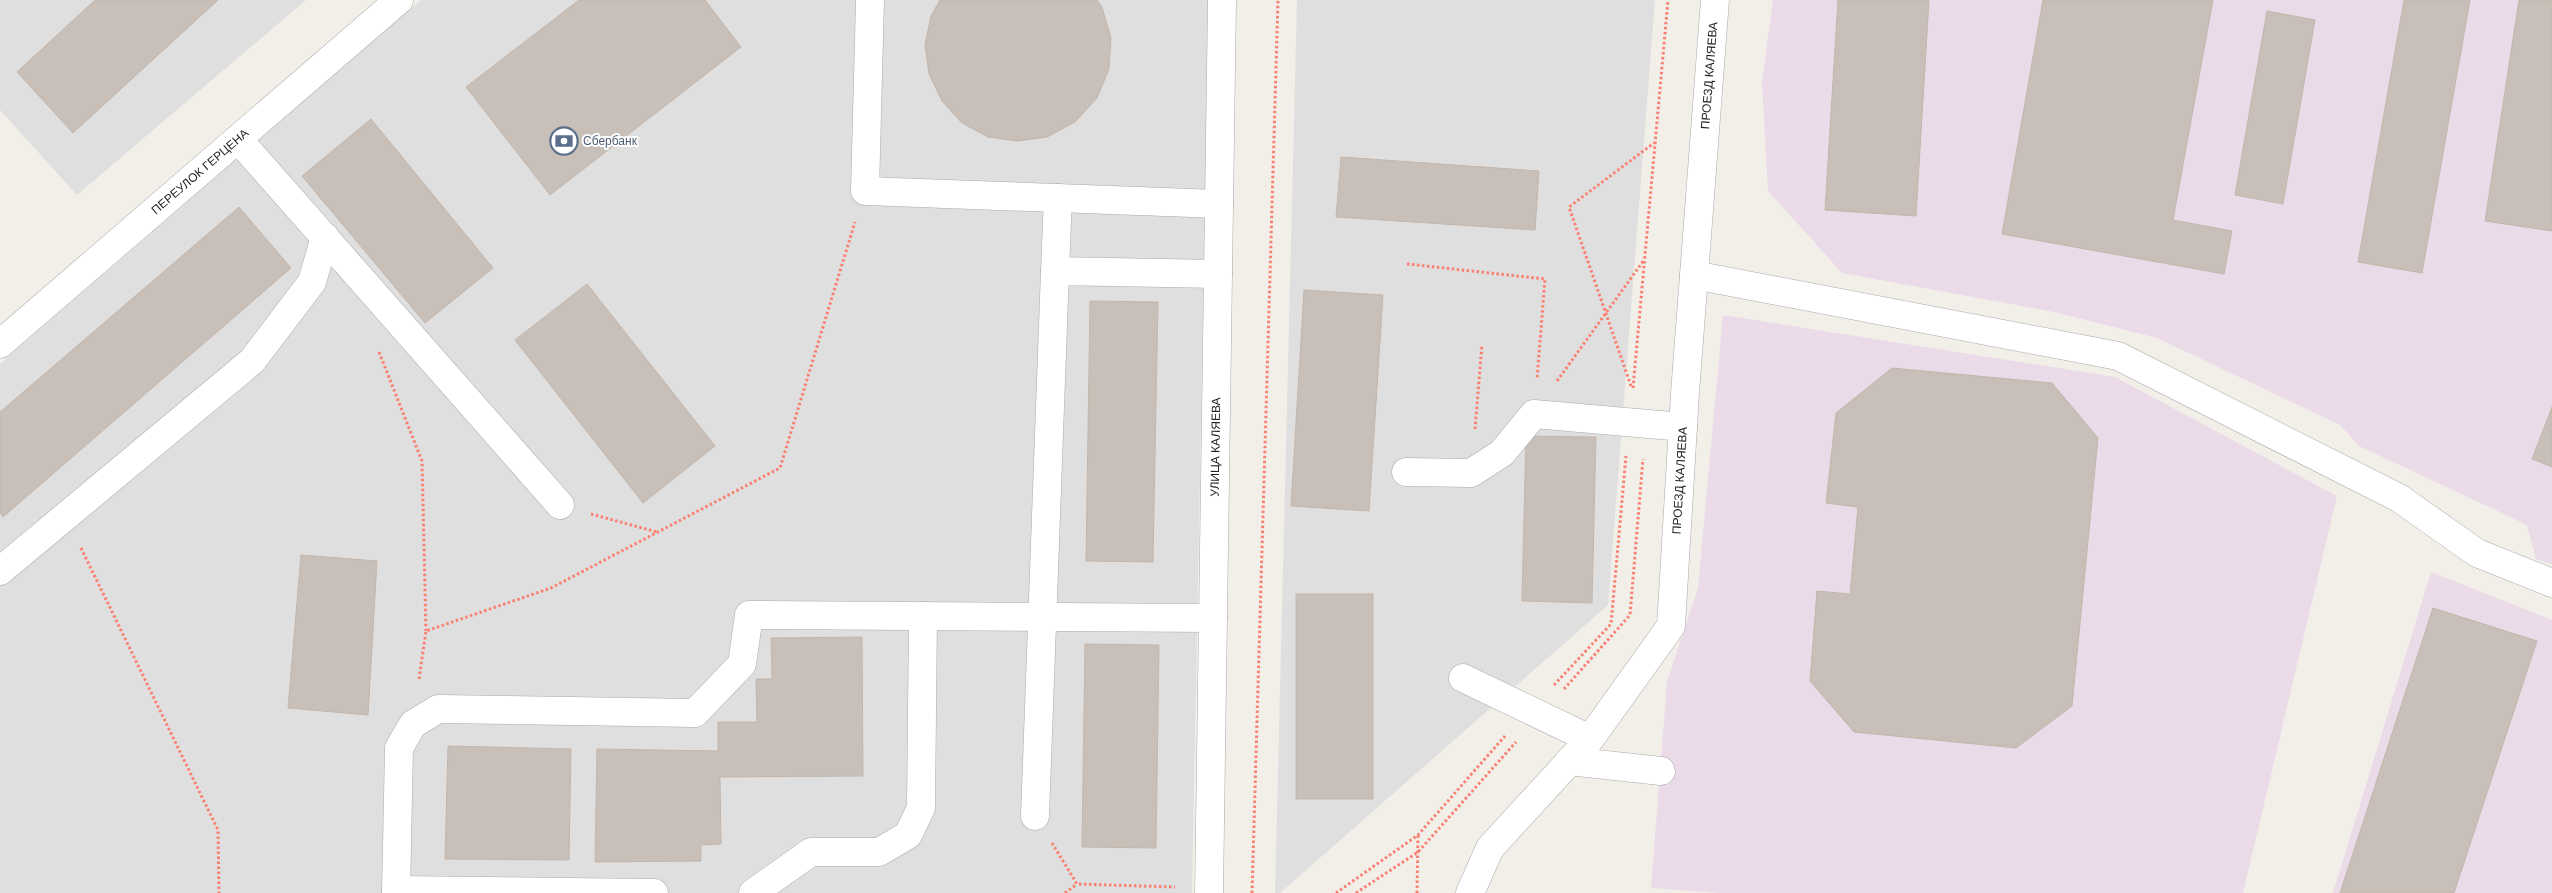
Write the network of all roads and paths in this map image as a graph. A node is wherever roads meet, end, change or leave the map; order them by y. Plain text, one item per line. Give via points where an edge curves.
1 (399, 0) edge
2 (870, 0) edge
3 (1222, 0) edge
4 (1278, 0) edge
5 (1668, 0) edge
6 (1715, 0) edge
7 (238, 139) junction
8 (1655, 143) junction
9 (865, 191) junction
10 (1058, 198) junction
11 (1219, 204) junction
12 (325, 237) junction
13 (1644, 260) junction
14 (1407, 264) dead end
15 (1055, 271) junction
16 (1218, 274) junction
17 (1694, 275) junction
18 (382, 302) junction
19 (1606, 313) junction
20 (0, 344) edge
21 (1482, 345) dead end
22 (1534, 414) junction
23 (1637, 423) junction
24 (1683, 427) junction
25 (1406, 472) dead end
26 (1471, 473) junction
27 (560, 505) joint
28 (66, 516) junction
29 (657, 532) junction
30 (0, 571) edge
31 (2552, 583) edge
32 (923, 616) junction
33 (1042, 616) junction
34 (1213, 618) junction
35 (426, 630) junction
36 (1463, 678) dead end
37 (1535, 713) junction
38 (413, 724) junction
39 (1590, 739) junction
40 (1569, 761) junction
41 (1661, 771) dead end
42 (1035, 816) joint
43 (1418, 835) junction
44 (1418, 852) junction
45 (1077, 884) junction
46 (396, 891) edge
47 (1209, 891) edge
48 (220, 893) edge
49 (654, 893) edge
50 (753, 893) edge
51 (1065, 893) edge
52 (1252, 893) edge
53 (1336, 893) edge
54 (1356, 893) edge
55 (1417, 893) edge
56 (1470, 893) edge

1 - 7 street, ПЕРЕУЛОК ГЕРЦЕНА
2 - 9 street
3 - 11 street, УЛИЦА КАЛЯЕВА
4 - 52 path
5 - 8 path
6 - 17 street, ПРОЕЗД КАЛЯЕВА
7 - 12 street
7 - 20 street, ПЕРЕУЛОК ГЕРЦЕНА
8 - 13 path
8 - 19 path via 1569,207
9 - 10 street
9 - 29 path via 780,468
10 - 11 street
10 - 15 street
11 - 16 street, УЛИЦА КАЛЯЕВА
12 - 18 street
12 - 28 street via 312,282 252,361
13 - 19 path
13 - 19 path via 1632,389
14 - 22 path via 1545,279
15 - 16 street
15 - 33 street
16 - 34 street, УЛИЦА КАЛЯЕВА
17 - 24 street, ПРОЕЗД КАЛЯЕВА
17 - 31 street via 2118,356 2399,498 2477,553
18 - 27 street
18 - 35 path via 378,355 422,461
19 - 22 path
21 - 26 path
22 - 23 street
22 - 26 street via 1502,453
23 - 24 street
23 - 37 path via 1611,624
23 - 37 path via 1630,614
24 - 39 street, ПРОЕЗД КАЛЯЕВА via 1671,626
25 - 26 street
27 - 29 path
28 - 30 street
28 - 48 path via 218,830
29 - 35 path via 551,588
32 - 33 street
32 - 38 street via 749,615 742,664 695,713 438,709
32 - 50 street via 921,808 908,835 879,852 811,852
33 - 34 street
33 - 42 street
34 - 47 street, УЛИЦА КАЛЯЕВА
35 - 38 path
36 - 37 street
37 - 39 street
37 - 43 path via 1480,762
37 - 44 path
38 - 46 street via 399,748
39 - 40 street, ПРОЕЗД КАЛЯЕВА
40 - 41 street
40 - 56 street, ПРОЕЗД КАЛЯЕВА via 1490,848
42 - 45 path
43 - 44 path
43 - 53 path
44 - 54 path
44 - 55 path
45 - 47 path
45 - 51 path
46 - 49 street

